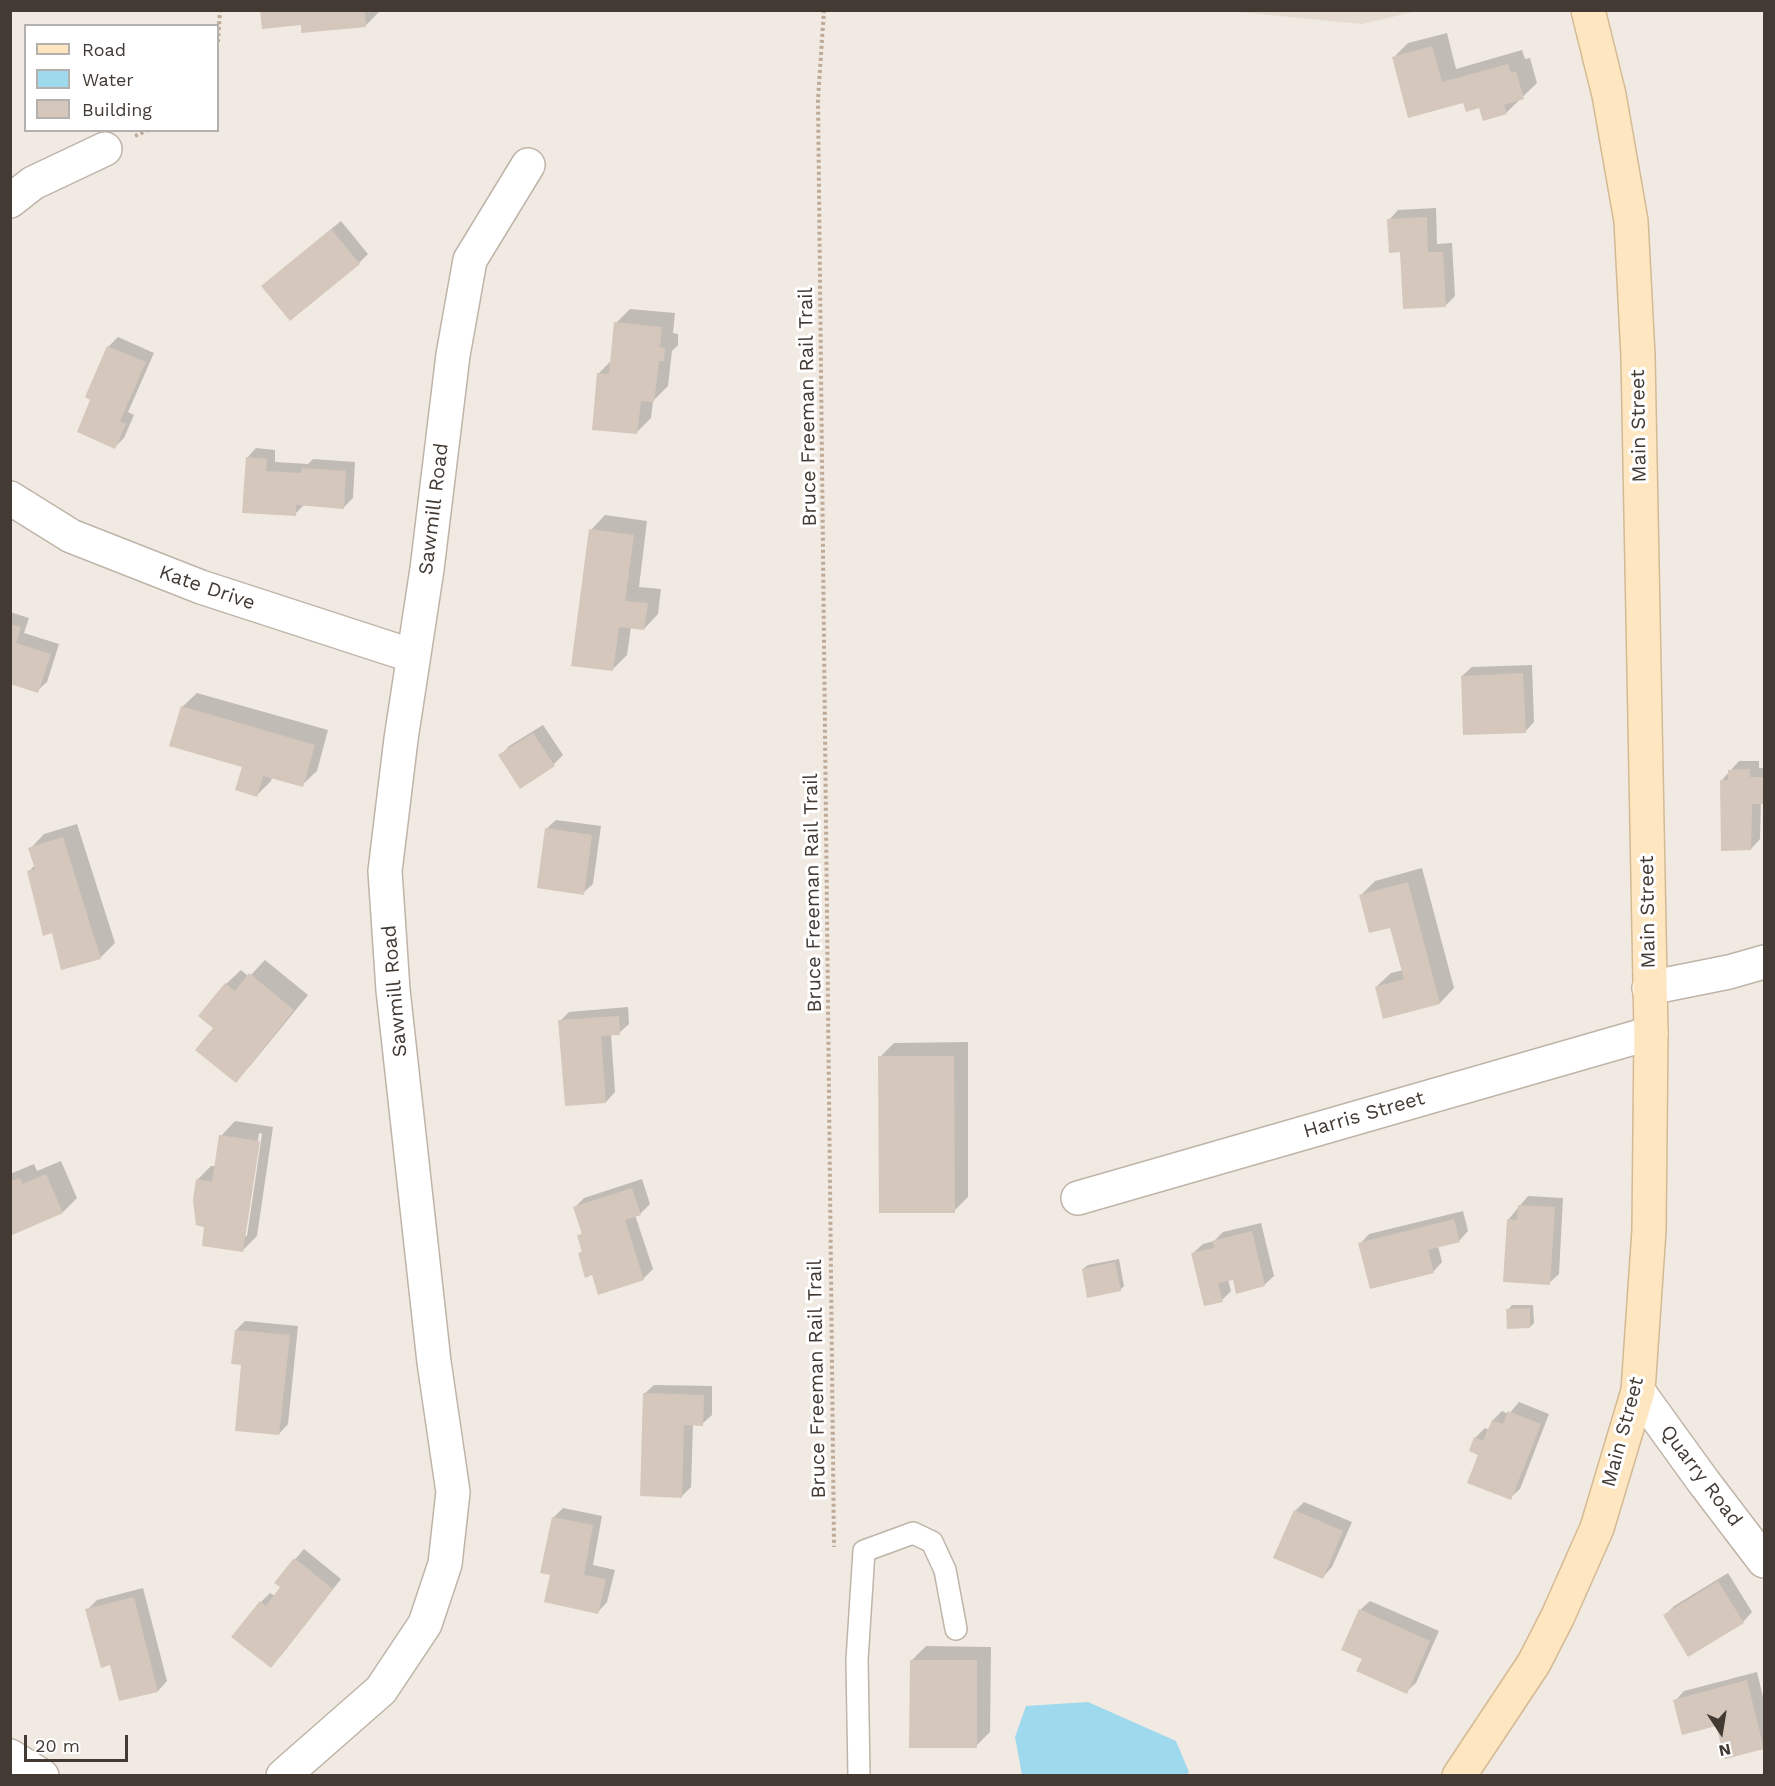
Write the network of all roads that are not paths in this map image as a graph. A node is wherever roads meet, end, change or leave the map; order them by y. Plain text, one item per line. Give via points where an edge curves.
1 (1588, 10) edge
2 (105, 149) dead end
3 (528, 165) dead end
4 (10, 201) edge
5 (10, 498) edge
6 (414, 656) junction
7 (1764, 962) edge
8 (1649, 988) junction
9 (1651, 1033) junction
10 (1078, 1198) dead end
11 (1638, 1391) junction
12 (1764, 1561) edge
13 (956, 1629) dead end
14 (10, 1756) edge
15 (42, 1776) edge
16 (283, 1776) edge
17 (859, 1776) edge
18 (1459, 1776) edge

1 - 8 main road, Main Street via 1609,95 1631,221 1638,356
2 - 4 street via 33,183
3 - 6 street, Sawmill Road via 470,260 453,355
5 - 6 street, Kate Drive via 71,536 201,587
6 - 16 street, Sawmill Road via 385,871 400,1060 434,1362 453,1492 445,1564 425,1624 381,1690
7 - 8 street
8 - 9 main road, Main Street
9 - 10 street, Harris Street
9 - 11 main road, Main Street via 1649,1230
11 - 12 street, Quarry Road
11 - 18 main road, Main Street via 1597,1528 1558,1616 1534,1663
13 - 17 lane via 945,1570 932,1542 913,1533 864,1551 857,1660
14 - 15 street

